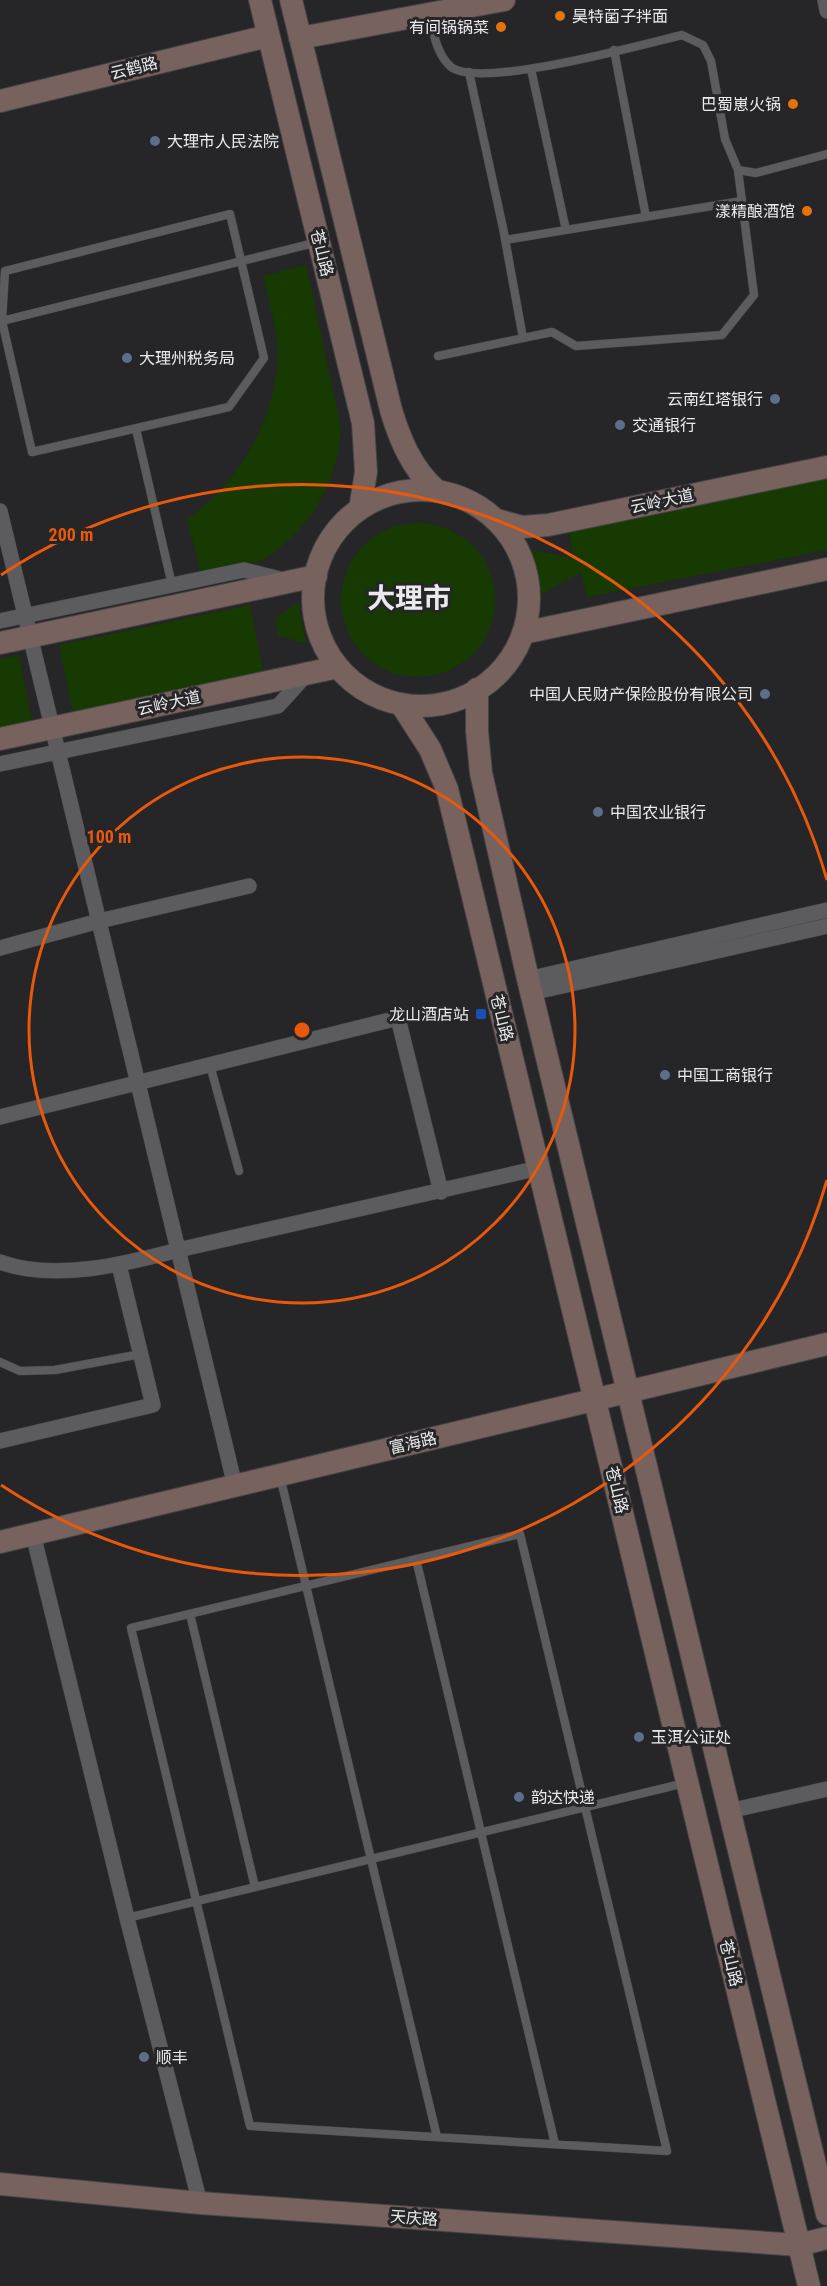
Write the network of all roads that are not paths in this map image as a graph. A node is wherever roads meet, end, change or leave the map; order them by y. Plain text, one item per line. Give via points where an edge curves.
1 (260, 0) edge
2 (291, 0) edge
3 (504, 0) edge
4 (825, 0) edge
5 (827, 11) edge
6 (427, 15) junction
7 (268, 36) junction
8 (300, 38) junction
9 (614, 50) junction
10 (531, 69) junction
11 (469, 72) junction
12 (0, 101) edge
13 (827, 154) edge
14 (738, 170) junction
15 (742, 201) junction
16 (646, 217) junction
17 (566, 230) junction
18 (505, 240) junction
19 (319, 241) junction
20 (241, 260) junction
21 (2, 321) junction
22 (523, 338) junction
23 (438, 356) dead end
24 (136, 429) junction
25 (827, 467) edge
26 (435, 490) junction
27 (360, 509) junction
28 (0, 511) edge
29 (497, 520) junction
30 (827, 569) edge
31 (316, 576) junction
32 (290, 581) junction
33 (172, 585) junction
34 (0, 621) edge
35 (28, 626) junction
36 (523, 633) junction
37 (0, 643) edge
38 (338, 667) junction
39 (308, 673) junction
40 (477, 690) junction
41 (402, 704) junction
42 (52, 727) junction
43 (0, 739) edge
44 (58, 752) junction
45 (0, 764) edge
46 (249, 886) dead end
47 (827, 910) edge
48 (99, 921) junction
49 (827, 926) edge
50 (0, 948) edge
51 (530, 986) junction
52 (210, 1065) junction
53 (138, 1083) junction
54 (0, 1118) edge
55 (539, 1168) junction
56 (239, 1171) dead end
57 (441, 1192) junction
58 (178, 1250) junction
59 (0, 1262) edge
60 (119, 1265) junction
61 (827, 1344) edge
62 (141, 1354) junction
63 (0, 1362) edge
64 (628, 1391) junction
65 (595, 1399) junction
66 (0, 1441) edge
67 (280, 1475) junction
68 (235, 1486) junction
69 (33, 1534) junction
70 (0, 1542) edge
71 (416, 1559) junction
72 (306, 1586) junction
73 (190, 1614) junction
74 (687, 1782) junction
75 (827, 1788) edge
76 (585, 1807) junction
77 (729, 1811) junction
78 (481, 1832) junction
79 (371, 1859) junction
80 (255, 1887) junction
81 (196, 1901) junction
82 (127, 1918) junction
83 (437, 2137) junction
84 (555, 2144) junction
85 (0, 2184) edge
86 (200, 2203) junction
87 (827, 2214) edge
88 (827, 2238) edge
89 (799, 2245) junction
90 (809, 2286) edge

1 - 7 main road, 苍山路
2 - 8 main road, 苍山路
3 - 6 main road
4 - 5 street
6 - 8 main road
6 - 11 lane via 439,51 451,67
7 - 12 main road, 云鹤路
7 - 19 main road, 苍山路
8 - 26 main road, 苍山路 via 391,410 410,458
9 - 10 lane
9 - 14 lane via 682,35 703,45 711,61 725,139
9 - 16 lane
10 - 11 lane
10 - 17 lane
11 - 18 lane
13 - 14 lane via 756,173
14 - 15 lane
15 - 16 lane
15 - 22 lane via 754,295 722,335 576,346 552,332
16 - 17 lane
17 - 18 lane
18 - 22 lane
19 - 20 lane
19 - 27 main road, 苍山路 via 363,423 366,472
20 - 21 lane
20 - 21 lane via 230,214 5,271
20 - 24 lane via 264,358 229,407
21 - 24 lane via 32,452
22 - 23 lane
24 - 33 lane
25 - 29 main road, 云岭大道 via 548,525 522,527
26 - 27 main road via 399,491
26 - 29 main road via 478,505
27 - 31 main road via 333,535
28 - 35 street
29 - 36 main road via 515,544 526,573 528,603
30 - 36 main road
31 - 32 main road
31 - 38 main road via 317,624
32 - 33 street via 244,570
32 - 35 main road
33 - 35 street
34 - 35 street
35 - 37 main road
35 - 42 street
36 - 40 main road via 508,662
38 - 39 main road, 云岭大道
38 - 41 main road via 369,692
39 - 42 main road, 云岭大道
39 - 44 street via 278,706
40 - 41 main road via 428,706
40 - 51 main road, 苍山路 via 481,773
41 - 55 main road, 苍山路 via 430,749 447,789
42 - 43 main road, 云岭大道
42 - 44 street
44 - 45 street
44 - 48 street
46 - 48 street
47 - 51 street
48 - 50 street
48 - 53 street
49 - 51 street
51 - 64 main road, 苍山路
52 - 53 street
52 - 56 lane
52 - 57 street via 398,1018
53 - 54 street
53 - 58 street
55 - 57 street
55 - 65 main road, 苍山路
57 - 58 street
58 - 60 street
58 - 68 street
59 - 60 street via 40,1270
60 - 62 street
61 - 64 main road, 富海路
62 - 63 lane via 55,1370 20,1371
62 - 66 street via 153,1405
64 - 65 main road, 富海路
64 - 77 main road, 苍山路
65 - 67 main road, 富海路
65 - 74 main road, 苍山路
67 - 68 main road, 富海路
67 - 72 lane
68 - 69 main road, 富海路
69 - 70 main road, 富海路
69 - 82 street
71 - 72 lane
71 - 76 lane via 520,1534
71 - 78 lane
72 - 73 lane
72 - 79 lane
73 - 80 lane
73 - 81 lane via 131,1628
74 - 76 lane
74 - 89 main road, 苍山路
75 - 77 street
76 - 78 lane
76 - 84 lane via 667,2151
77 - 87 main road, 苍山路
78 - 79 lane
78 - 84 lane
79 - 80 lane
79 - 83 lane
80 - 81 lane
81 - 82 lane
81 - 83 lane via 250,2126
82 - 86 street
83 - 84 lane
85 - 86 main road, 天庆路
86 - 89 main road, 天庆路
88 - 89 main road, 天庆路
89 - 90 main road, 苍山路

